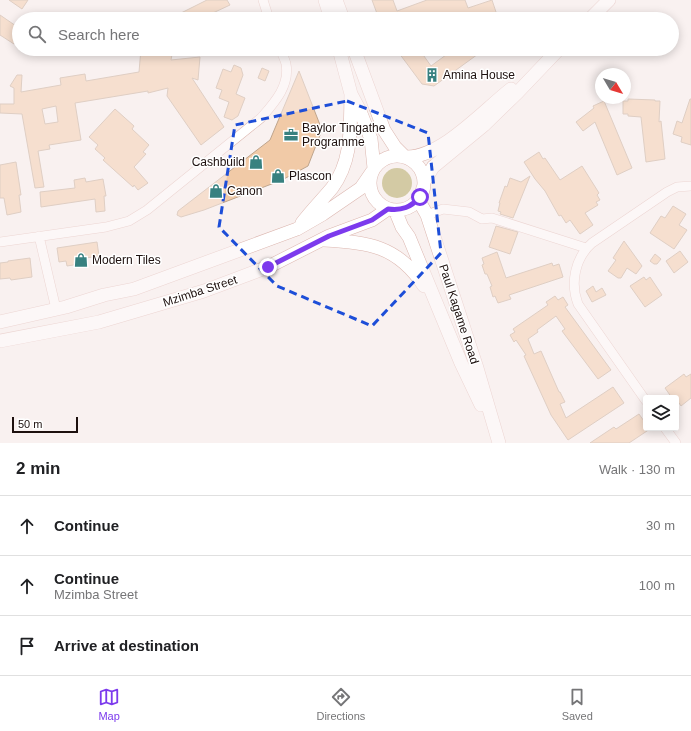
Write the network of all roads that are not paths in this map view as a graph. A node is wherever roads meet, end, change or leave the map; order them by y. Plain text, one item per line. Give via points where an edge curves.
1 (263, 0) edge
2 (325, 0) edge
3 (336, 0) edge
4 (609, 0) edge
5 (267, 12) edge
6 (329, 12) edge
7 (340, 12) edge
8 (597, 12) edge
9 (283, 56) edge
10 (341, 56) edge
11 (357, 56) edge
12 (552, 56) edge
13 (546, 62) junction
14 (351, 94) junction
15 (406, 157) junction
16 (373, 170) junction
17 (424, 185) junction
18 (691, 186) edge
19 (391, 209) junction
20 (427, 215) junction
21 (297, 229) junction
22 (39, 236) junction
23 (320, 240) junction
24 (0, 242) edge
25 (586, 248) junction
26 (56, 309) junction
27 (440, 311) junction
28 (0, 322) edge
29 (0, 341) edge
30 (643, 397) edge
31 (667, 431) edge
32 (499, 443) edge
33 (676, 443) edge

1 - 5 street
2 - 6 main road
3 - 7 main road
4 - 8 main road
9 - 22 street via 286,64 286,83 275,102 261,118 147,210 129,221 106,228
10 - 14 main road
11 - 15 main road via 384,130 395,148
12 - 13 main road
13 - 15 main road, Mzimba Street via 449,140 430,152
13 - 17 main road, Mzimba Street via 484,125 433,167
14 - 16 main road via 371,139
14 - 21 main road via 348,155 342,172
15 - 16 main road, Mzimba Street via 390,156 383,159
15 - 17 main road via 419,167
16 - 19 main road via 370,180 372,194 382,206
16 - 21 main road, Mzimba Street via 361,188
17 - 19 main road, Mzimba Street via 420,197 413,204 404,209
17 - 20 main road, Paul Kagame Road via 419,200
18 - 25 street via 677,187 667,192
19 - 23 main road, Mzimba Street via 372,220
19 - 27 main road, Paul Kagame Road via 409,237
20 - 25 street via 443,209 469,212
20 - 32 main road, Paul Kagame Road
21 - 26 main road, Mzimba Street via 134,288
22 - 24 street
22 - 26 street
23 - 27 main road via 351,241 377,247 396,256 417,275
23 - 29 main road, Mzimba Street via 268,267 204,291 99,322
25 - 30 street via 576,270 574,288 578,304
26 - 28 main road, Mzimba Street
27 - 32 main road, Paul Kagame Road via 461,363
31 - 33 street

